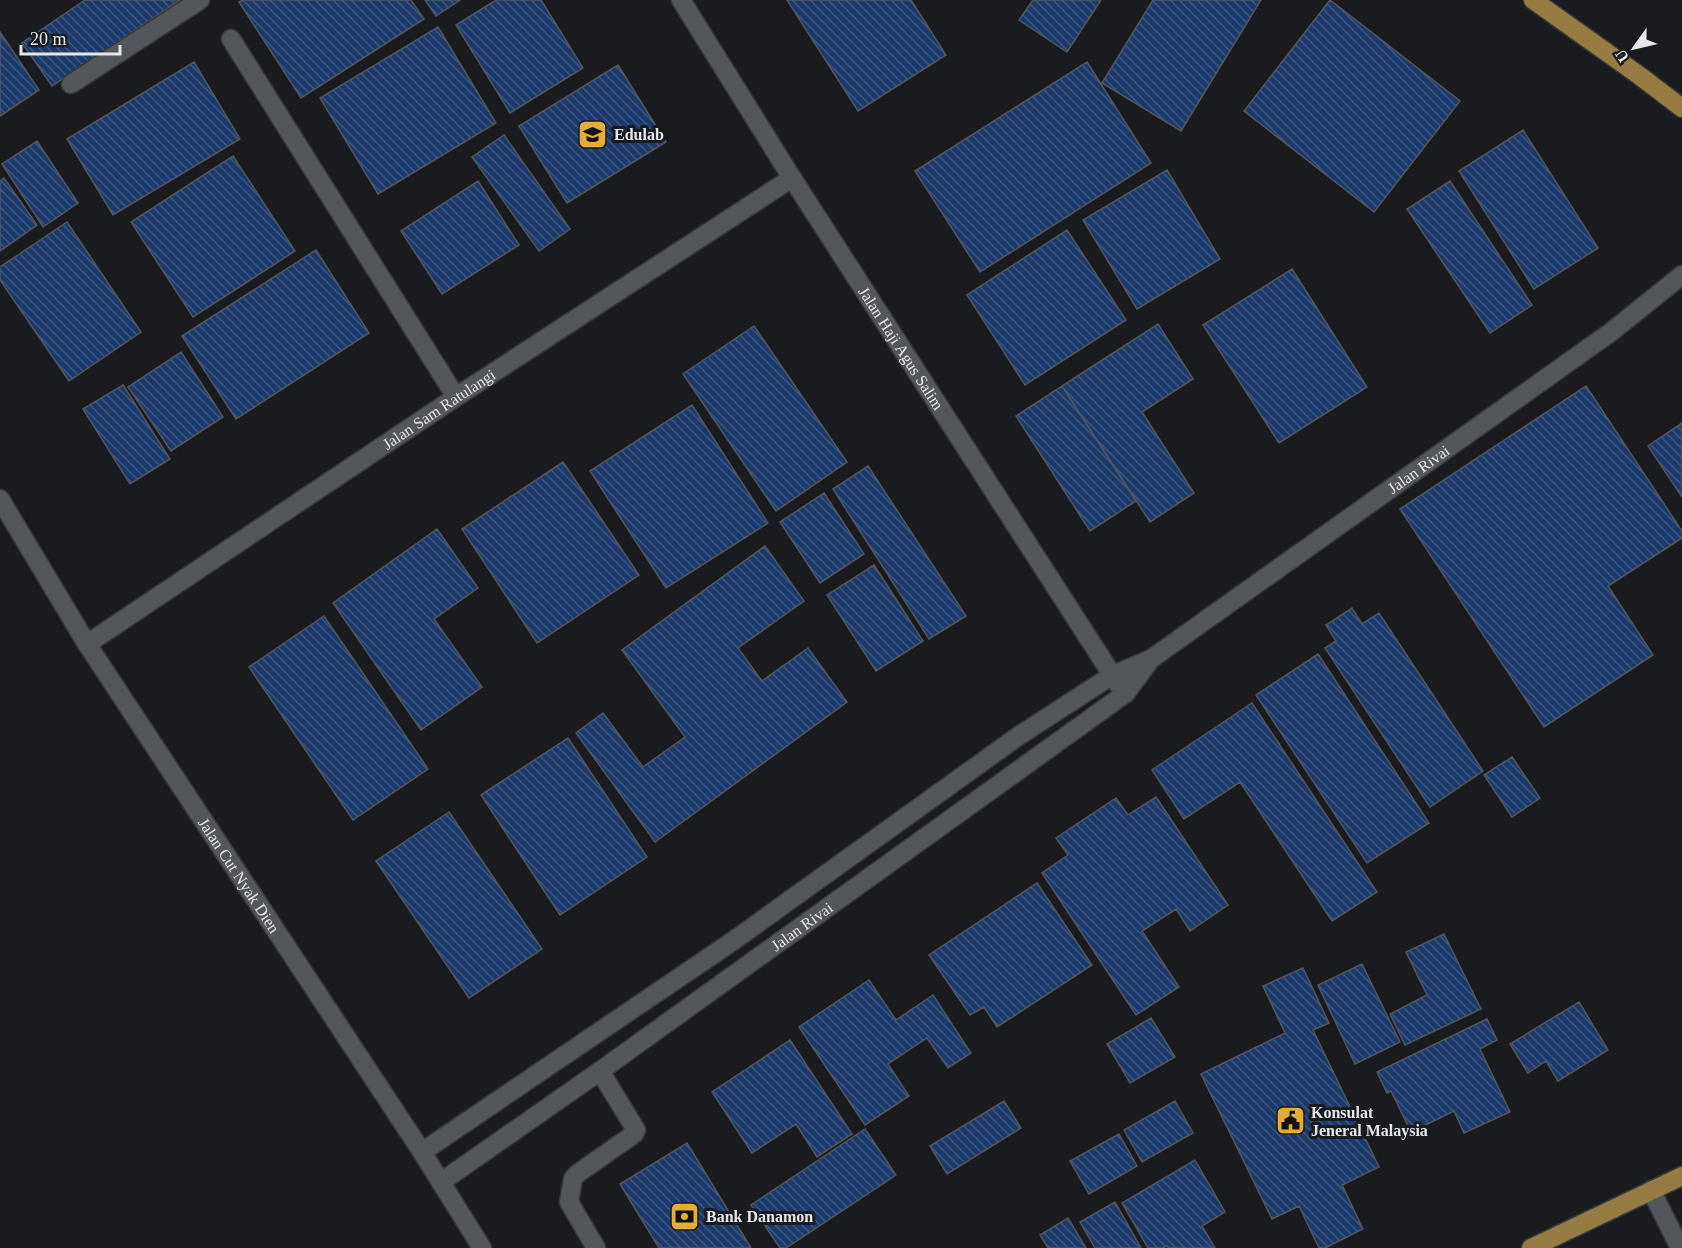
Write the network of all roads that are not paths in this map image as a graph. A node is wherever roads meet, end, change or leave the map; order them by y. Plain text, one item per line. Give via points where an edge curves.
1 (200, 0) edge
2 (681, 0) edge
3 (1533, 0) edge
4 (231, 39) dead end
5 (71, 84) dead end
6 (1682, 108) edge
7 (792, 178) junction
8 (1682, 276) edge
9 (456, 397) junction
10 (0, 499) edge
11 (87, 644) junction
12 (1151, 659) junction
13 (1111, 676) junction
14 (1126, 693) junction
15 (600, 1071) junction
16 (422, 1152) junction
17 (1682, 1177) edge
18 (441, 1182) junction
19 (1651, 1190) junction
20 (482, 1248) edge
21 (596, 1248) edge
22 (1531, 1248) edge
23 (1680, 1248) edge

1 - 5 street
2 - 7 street, Jalan Haji Agus Salim
3 - 6 main road
4 - 9 street
7 - 9 street, Jalan Sam Ratulangi
7 - 13 street, Jalan Haji Agus Salim
8 - 12 street, Jalan Rivai via 1601,339
9 - 11 street, Jalan Sam Ratulangi
10 - 11 street, Jalan Cut Nyak Dien
11 - 16 street, Jalan Cut Nyak Dien
12 - 13 street, Jalan Rivai
12 - 14 street, Jalan Rivai
13 - 14 street, Jalan Haji Agus Salim
13 - 16 street, Jalan Rivai via 1017,737 734,941
14 - 15 street, Jalan Rivai
15 - 18 street, Jalan Rivai
15 - 21 street via 636,1130 573,1179 569,1202
16 - 18 street, Jalan Cut Nyak Dien
17 - 19 main road
18 - 20 street, Jalan Cut Nyak Dien
19 - 22 main road
19 - 23 street

